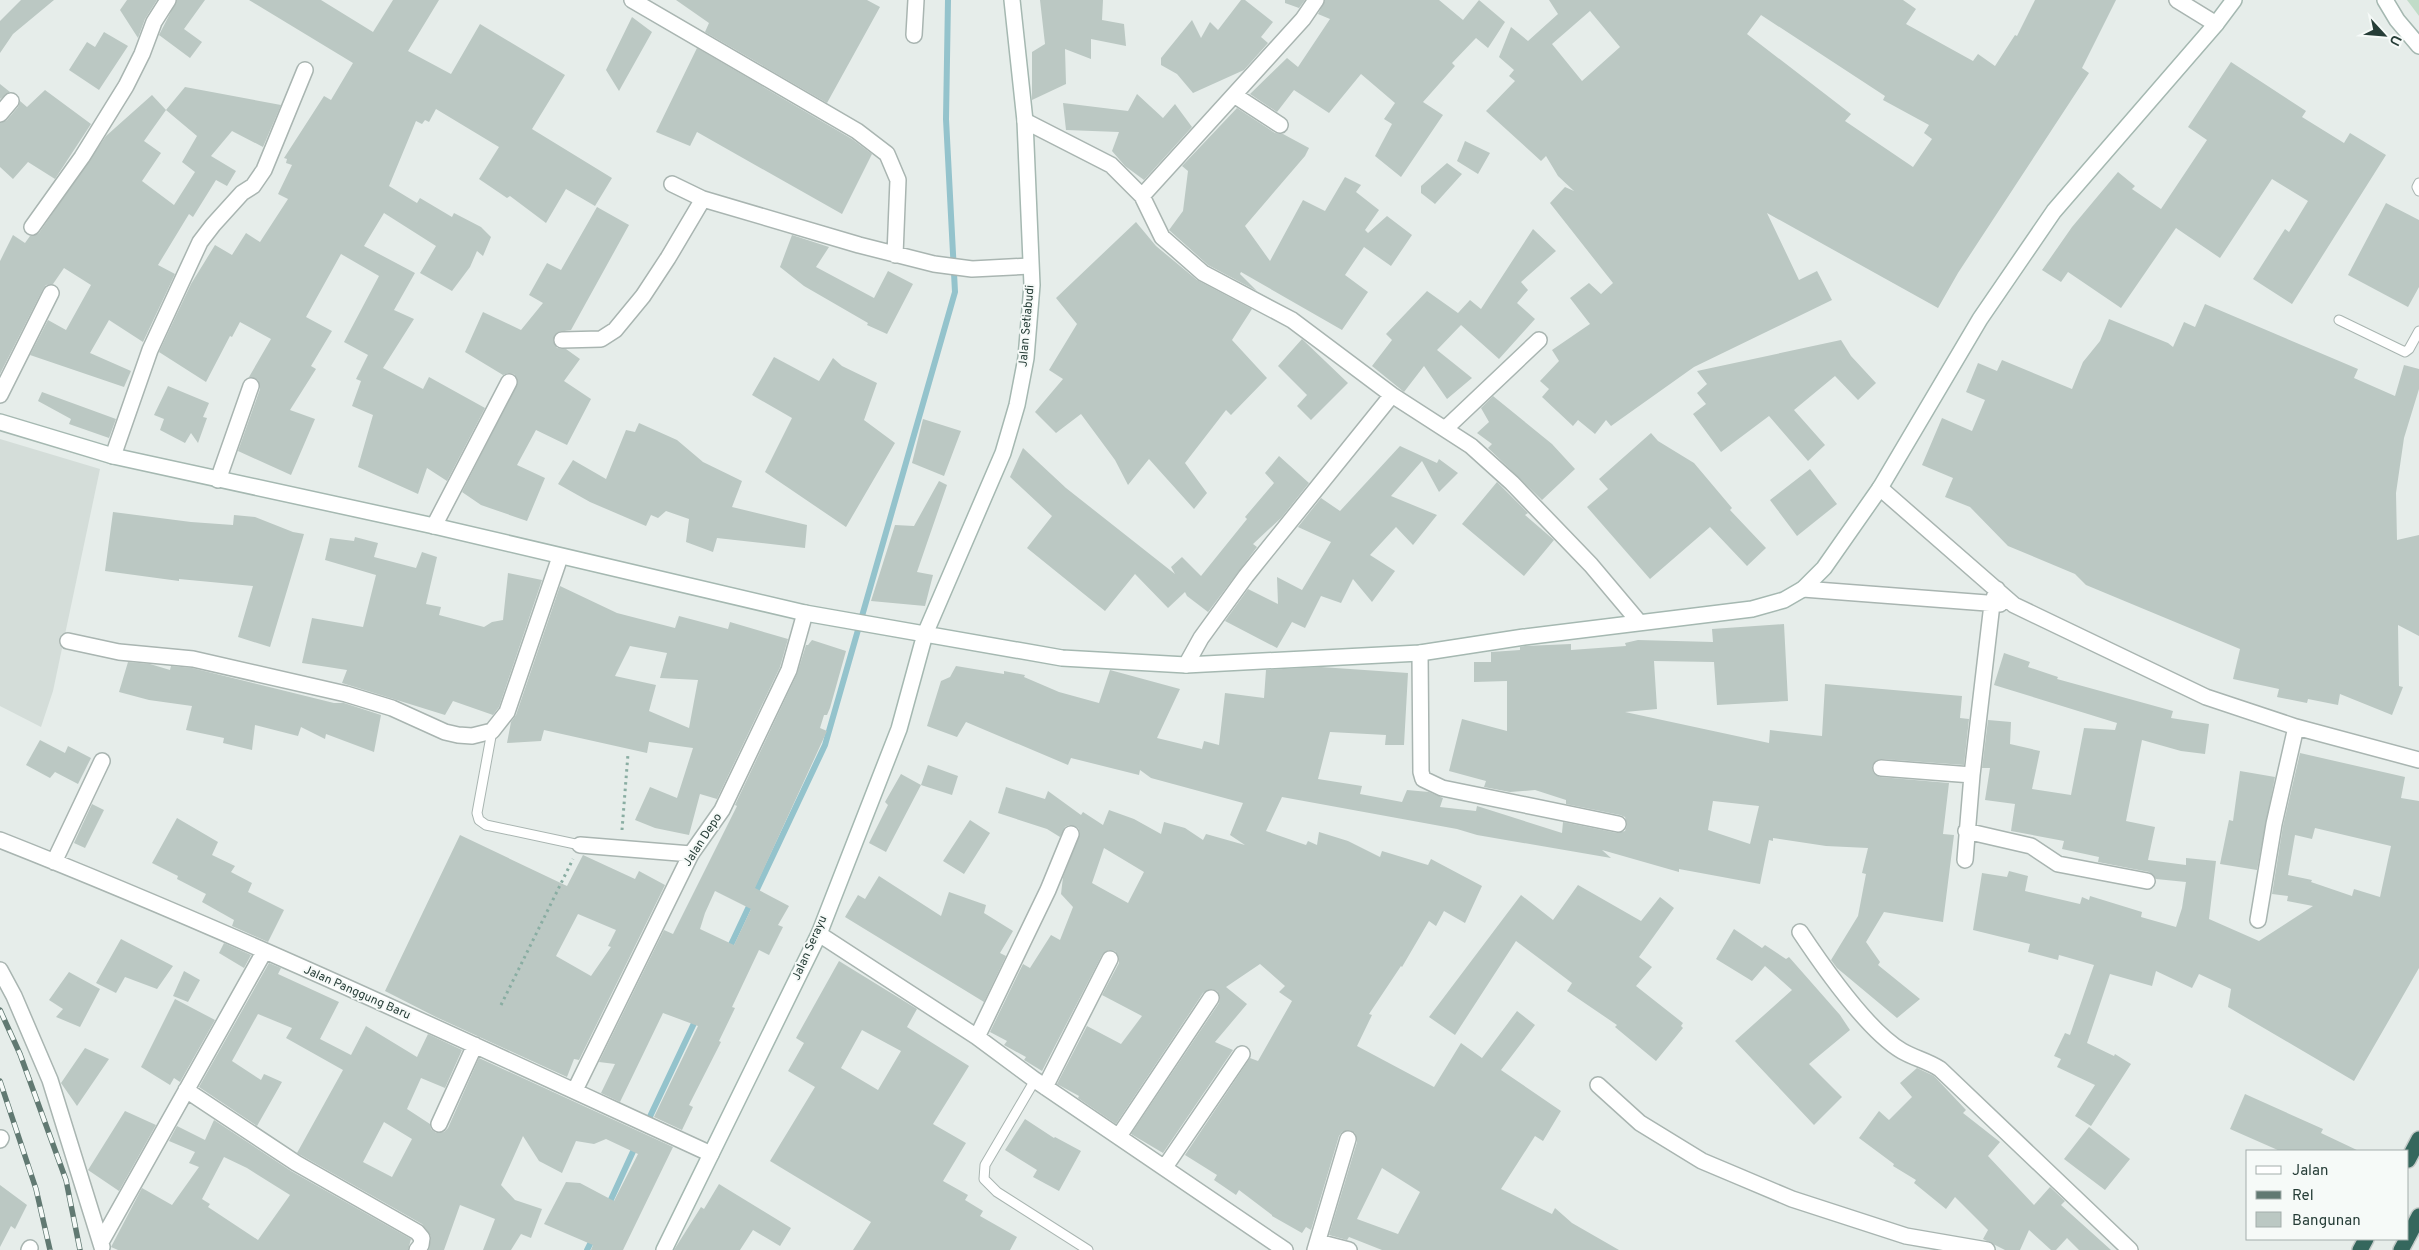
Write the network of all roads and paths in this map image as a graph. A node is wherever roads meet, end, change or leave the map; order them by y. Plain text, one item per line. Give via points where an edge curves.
1 (168, 0) edge
2 (632, 0) edge
3 (916, 0) edge
4 (1012, 0) edge
5 (1316, 0) edge
6 (2177, 0) edge
7 (2234, 0) edge
8 (2385, 0) edge
9 (2216, 24) junction
10 (914, 35) dead end
11 (2419, 46) edge
12 (305, 70) dead end
13 (1234, 95) junction
14 (11, 101) dead end
15 (0, 114) edge
16 (1025, 120) junction
17 (1280, 124) dead end
18 (2419, 183) edge
19 (672, 184) dead end
20 (2419, 191) edge
21 (1142, 196) junction
22 (703, 198) junction
23 (32, 227) dead end
24 (894, 255) junction
25 (1030, 266) junction
26 (51, 292) dead end
27 (2339, 320) dead end
28 (2419, 331) edge
29 (562, 340) dead end
30 (1539, 340) dead end
31 (509, 382) dead end
32 (251, 386) dead end
33 (0, 395) edge
34 (1392, 396) junction
35 (0, 422) edge
36 (1445, 429) junction
37 (113, 456) junction
38 (218, 480) junction
39 (1880, 488) junction
40 (434, 526) junction
41 (560, 556) junction
42 (1997, 588) junction
43 (1803, 589) junction
44 (1992, 604) junction
45 (2014, 605) junction
46 (805, 613) junction
47 (1639, 622) junction
48 (925, 634) junction
49 (68, 641) dead end
50 (1420, 653) junction
51 (1186, 665) junction
52 (2296, 727) junction
53 (492, 731) junction
54 (628, 754) dead end
55 (2419, 760) edge
56 (102, 761) dead end
57 (1881, 768) dead end
58 (1972, 775) junction
59 (1618, 824) dead end
60 (1966, 831) junction
61 (1071, 834) dead end
62 (0, 840) edge
63 (580, 845) junction
64 (620, 848) junction
65 (691, 854) junction
66 (1965, 860) dead end
67 (54, 862) junction
68 (2147, 881) dead end
69 (2258, 920) dead end
70 (1800, 932) dead end
71 (818, 934) junction
72 (264, 952) junction
73 (1110, 959) dead end
74 (0, 970) edge
75 (1211, 998) dead end
76 (501, 1005) dead end
77 (977, 1037) junction
78 (474, 1045) junction
79 (1242, 1054) dead end
80 (1040, 1084) junction
81 (1598, 1085) dead end
82 (186, 1090) junction
83 (575, 1090) junction
84 (439, 1124) dead end
85 (1118, 1136) junction
86 (1348, 1139) dead end
87 (2419, 1139) edge
88 (711, 1154) junction
89 (2409, 1158) edge
90 (1164, 1167) junction
91 (2419, 1216) edge
92 (2409, 1234) edge
93 (102, 1246) edge
94 (1316, 1246) edge
95 (417, 1250) edge
96 (664, 1250) edge
97 (1088, 1250) edge
98 (1285, 1250) edge
99 (1349, 1250) edge
100 (1987, 1250) edge
101 (2130, 1250) edge

1 - 23 street via 154,22 126,86 82,157
2 - 24 street via 857,131 887,154 898,180
3 - 10 street
4 - 16 street, Jalan Setiabudi
5 - 13 street
6 - 9 street
7 - 9 street
8 - 11 street
9 - 39 street via 2037,234 1980,319
12 - 37 street via 264,170 200,242 150,350
13 - 17 street
13 - 21 street
14 - 15 street
16 - 21 street via 1111,165
16 - 25 street, Jalan Setiabudi
18 - 20 lane
19 - 22 street
21 - 34 street via 1162,237 1187,262 1203,274 1292,320
22 - 24 street
22 - 29 street via 653,281 615,330 601,339
24 - 25 street via 972,269
25 - 48 street, Jalan Setiabudi via 1031,308 1026,358 1003,453
26 - 33 street
27 - 28 lane via 2404,352
30 - 36 street
31 - 40 street
32 - 38 street
34 - 36 street
34 - 51 street via 1246,576 1201,638
35 - 37 street
36 - 47 street via 1471,446 1512,483 1591,565
37 - 38 street
38 - 40 street
39 - 42 street
39 - 43 street via 1824,568
40 - 41 street
41 - 46 street
41 - 53 street via 517,687 506,712
42 - 44 street
42 - 45 street
43 - 44 street
43 - 47 street via 1784,600 1752,608
44 - 45 street
44 - 58 street
45 - 52 street via 2206,697
46 - 48 street
46 - 65 street, Jalan Depo via 789,670 726,802
47 - 50 street
48 - 51 street via 1062,658
48 - 71 street, Jalan Serayu via 899,729
49 - 53 street via 119,652 193,659 346,694 392,708 458,735 472,736
50 - 51 street
50 - 59 street via 1420,772 1423,779 1442,788
52 - 55 street
52 - 69 street via 2276,815
53 - 63 lane via 476,813 479,820 486,825
54 - 64 path
56 - 67 street
57 - 58 street
58 - 60 street
60 - 66 street
60 - 68 street via 2031,846 2058,864
61 - 77 street via 1048,890
62 - 67 street, Jalan Panggung Baru
63 - 64 street
63 - 76 path
64 - 65 street
65 - 83 street, Jalan Depo
67 - 72 street, Jalan Panggung Baru
70 - 101 street via 1869,1022 1901,1050 1940,1069
71 - 77 street
71 - 88 street, Jalan Serayu
72 - 78 street, Jalan Panggung Baru
72 - 82 street
73 - 80 street
74 - 93 street via 50,1080
75 - 85 street
77 - 80 street
78 - 83 street, Jalan Panggung Baru
78 - 84 street
79 - 90 street
80 - 85 street
80 - 97 lane via 985,1165 984,1179 996,1192
81 - 100 street via 1640,1123 1702,1161 1725,1171 1792,1199 1901,1234
82 - 93 street
82 - 95 street via 296,1163 418,1232 422,1238
83 - 88 street, Jalan Panggung Baru
85 - 90 street
86 - 94 street
87 - 89 highway
88 - 96 street, Jalan Serayu
90 - 98 street
91 - 92 highway
94 - 99 street

